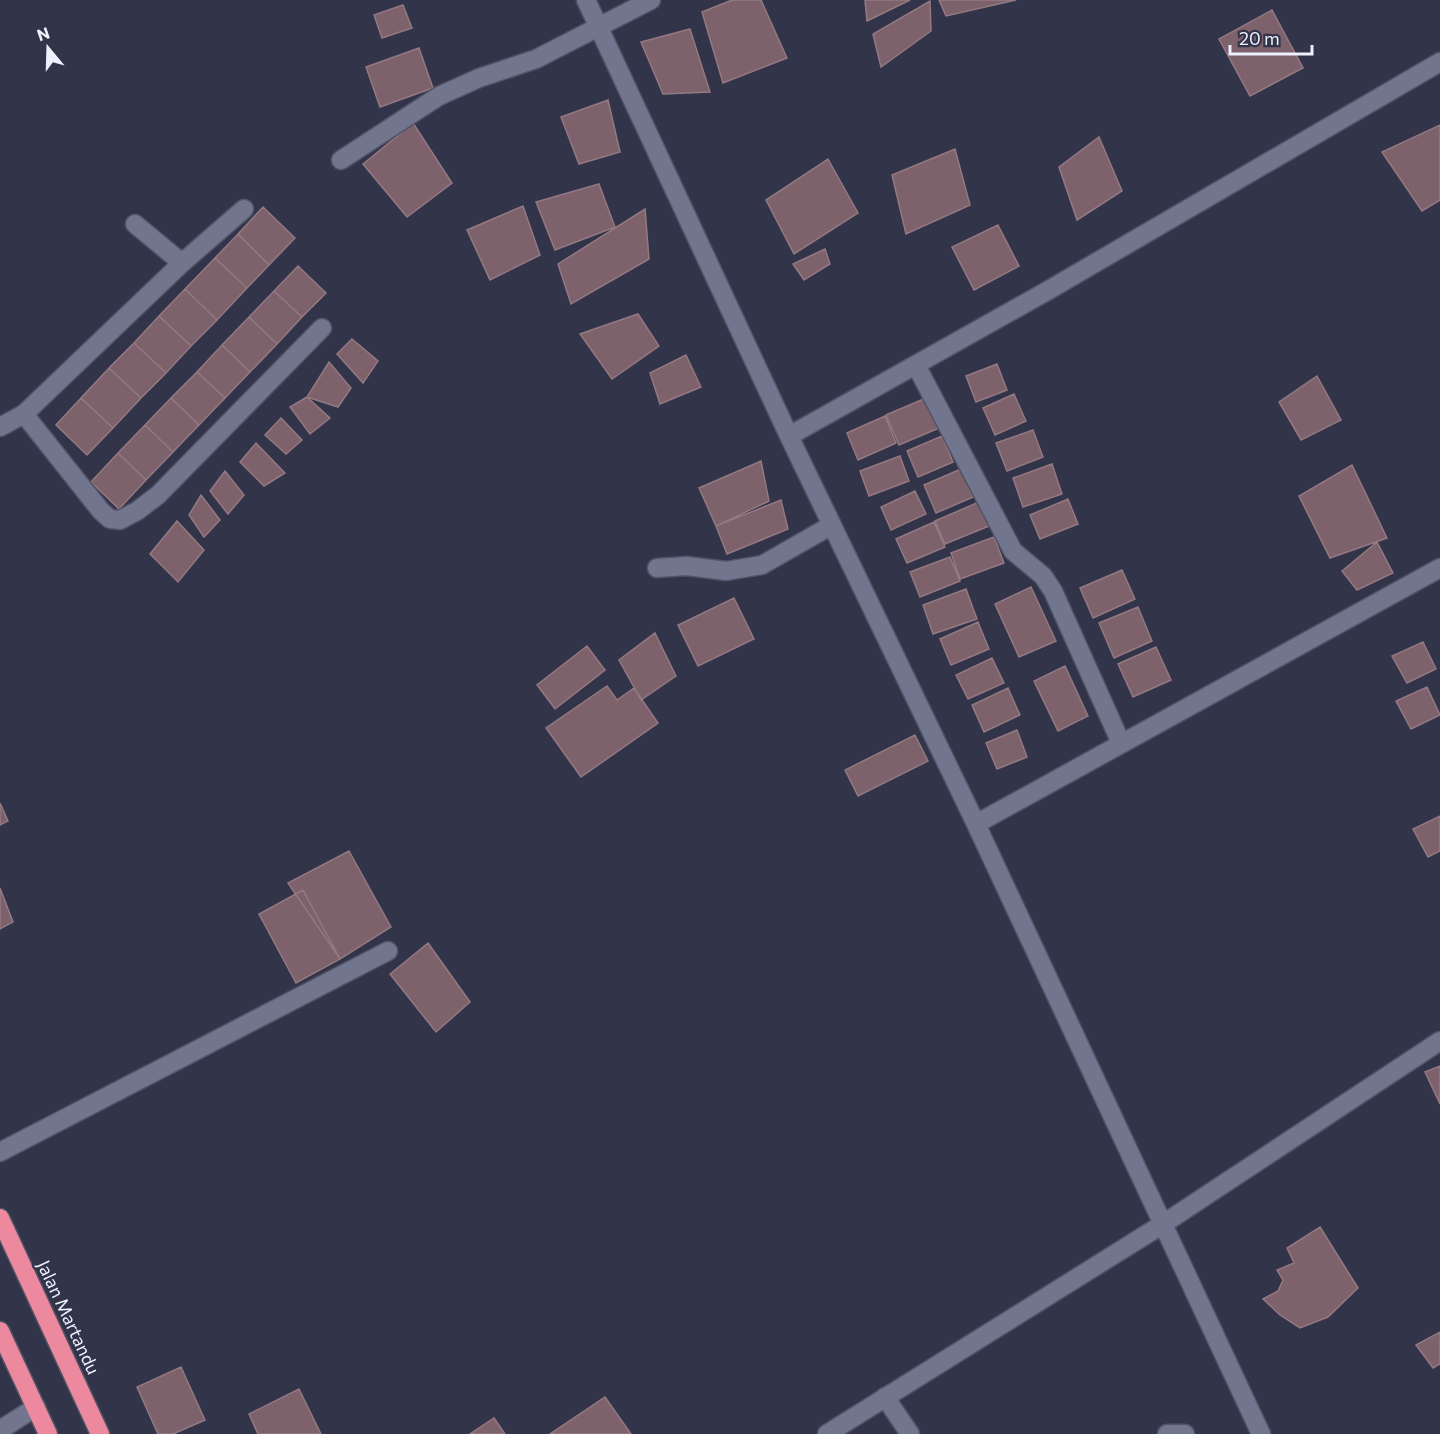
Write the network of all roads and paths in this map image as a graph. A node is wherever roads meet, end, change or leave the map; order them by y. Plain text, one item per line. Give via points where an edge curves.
1 (586, 0) edge
2 (651, 0) edge
3 (599, 29) junction
4 (1440, 62) edge
5 (341, 160) dead end
6 (244, 209) dead end
7 (135, 224) dead end
8 (182, 263) junction
9 (322, 328) dead end
10 (916, 365) junction
11 (24, 414) junction
12 (0, 427) edge
13 (789, 436) junction
14 (832, 525) junction
15 (657, 568) dead end
16 (1440, 568) edge
17 (1121, 743) junction
18 (976, 825) junction
19 (388, 951) dead end
20 (1440, 1041) edge
21 (0, 1152) edge
22 (0, 1218) edge
23 (1163, 1224) junction
24 (0, 1331) edge
25 (885, 1397) junction
26 (36, 1407) junction
27 (0, 1430) edge
28 (48, 1434) edge
29 (100, 1434) edge
30 (827, 1434) edge
31 (910, 1434) edge
32 (1167, 1434) edge
33 (1185, 1434) edge
34 (1262, 1434) edge

1 - 3 street
2 - 3 street
3 - 5 street via 536,59 439,96
3 - 13 street
4 - 10 street
6 - 8 street
7 - 8 street
8 - 11 street
9 - 11 street via 158,495 120,520 110,519 101,511
10 - 13 street
10 - 17 street via 1013,551 1043,576 1053,591
11 - 12 street
13 - 14 street
14 - 15 street via 762,565 726,571 687,566
14 - 18 street
16 - 17 street
17 - 18 street
18 - 23 street
19 - 21 street
20 - 23 street
22 - 29 highway, Jalan Martandu
23 - 25 street
23 - 34 street
24 - 26 highway
25 - 30 street
25 - 31 street
26 - 27 street
26 - 28 highway
32 - 33 street

